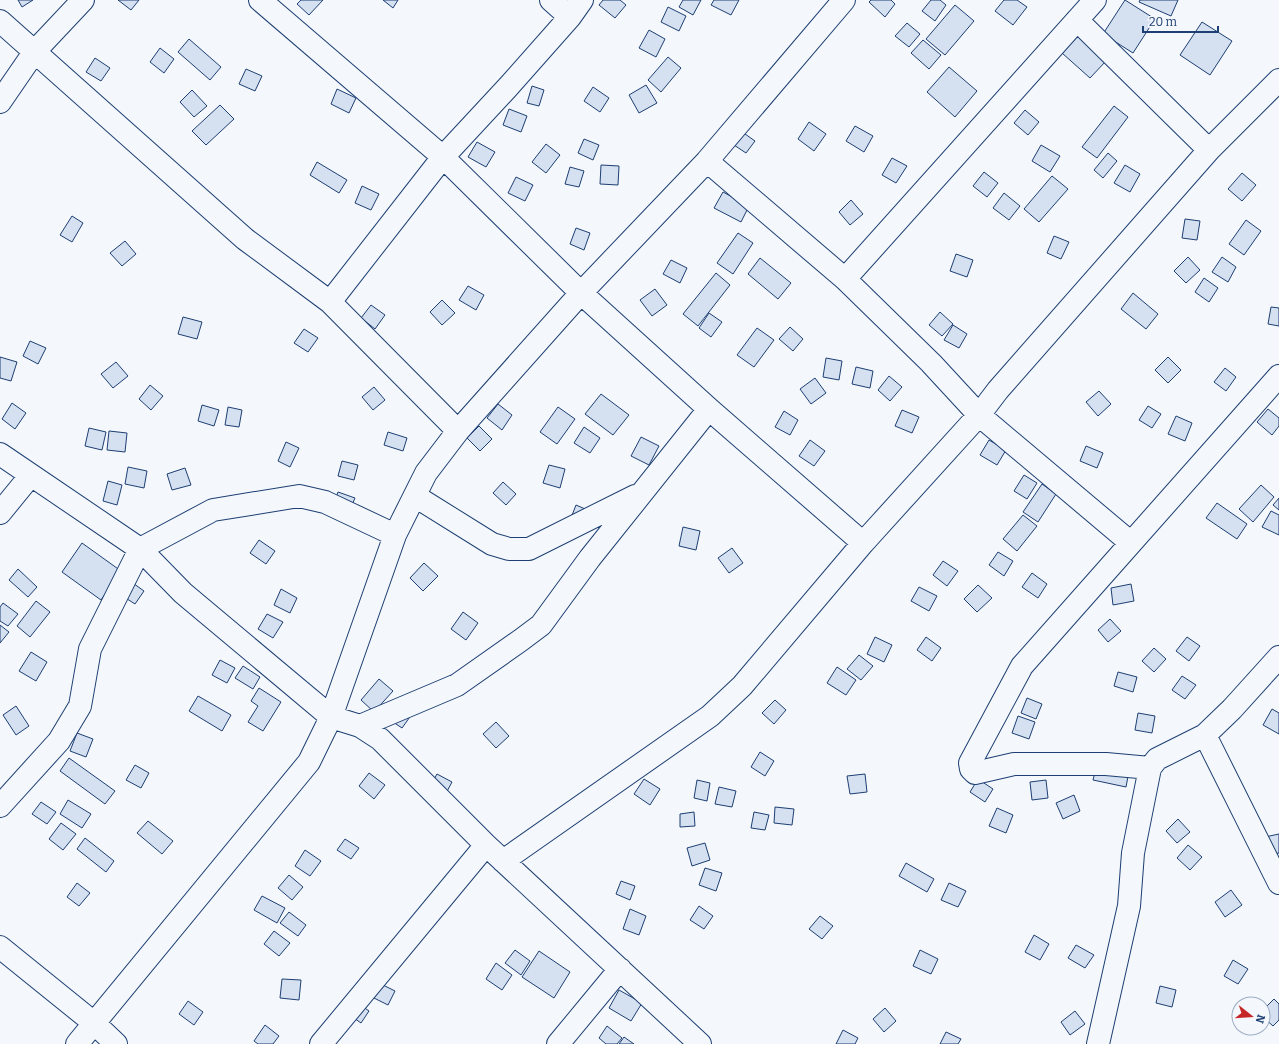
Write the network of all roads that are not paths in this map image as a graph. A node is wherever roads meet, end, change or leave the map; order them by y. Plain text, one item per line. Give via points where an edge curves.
1 (84, 0) edge
2 (260, 0) edge
3 (550, 0) edge
4 (844, 0) edge
5 (1095, 0) edge
6 (576, 8) edge
7 (1077, 20) junction
8 (0, 21) edge
9 (35, 51) junction
10 (1279, 80) edge
11 (0, 102) edge
12 (1209, 150) junction
13 (443, 157) junction
14 (707, 161) junction
15 (845, 279) junction
16 (581, 293) junction
17 (330, 302) junction
18 (1279, 376) edge
19 (709, 409) junction
20 (979, 415) junction
21 (458, 431) junction
22 (0, 454) edge
23 (31, 475) junction
24 (642, 493) junction
25 (415, 496) junction
26 (0, 513) edge
27 (395, 535) junction
28 (863, 543) junction
29 (1131, 543) junction
30 (140, 549) junction
31 (1279, 657) edge
32 (331, 718) junction
33 (360, 726) junction
34 (1205, 735) junction
35 (1150, 768) junction
36 (0, 806) edge
37 (486, 845) junction
38 (504, 861) junction
39 (1279, 883) edge
40 (0, 947) edge
41 (620, 970) junction
42 (94, 1023) junction
43 (77, 1044) edge
44 (116, 1044) edge
45 (321, 1044) edge
46 (558, 1044) edge
47 (700, 1044) edge
48 (1098, 1044) edge

1 - 9 street
2 - 13 street
3 - 6 street
4 - 14 street
5 - 7 street
6 - 13 street
7 - 12 street
7 - 15 street
8 - 9 street
9 - 11 street
9 - 17 street via 245,239
10 - 12 street
12 - 20 street via 998,390
13 - 16 street
13 - 17 street
14 - 15 street
14 - 16 street
15 - 20 street via 931,362
16 - 19 street
16 - 21 street
17 - 21 street
18 - 29 street
19 - 24 street
19 - 28 street
20 - 28 street
20 - 29 street
21 - 25 street via 426,473
22 - 23 street
23 - 26 street
23 - 30 street
24 - 25 street via 529,549 509,549 492,544
24 - 33 street via 541,625 457,685
25 - 27 street
27 - 30 street via 325,502 299,496 213,510
27 - 32 street
28 - 38 street via 742,686 710,716
29 - 35 street via 1022,666 970,763 975,774 1014,764 1106,764
30 - 32 street via 183,593
30 - 36 street via 90,649 80,706 59,741
31 - 34 street
32 - 33 street
32 - 42 street via 309,762
33 - 37 street via 380,739
34 - 35 street via 1157,760
34 - 39 street
35 - 48 street via 1133,852 1129,906
37 - 38 street
37 - 45 street
38 - 41 street
40 - 42 street
41 - 46 street
41 - 47 street
42 - 43 street
42 - 44 street

